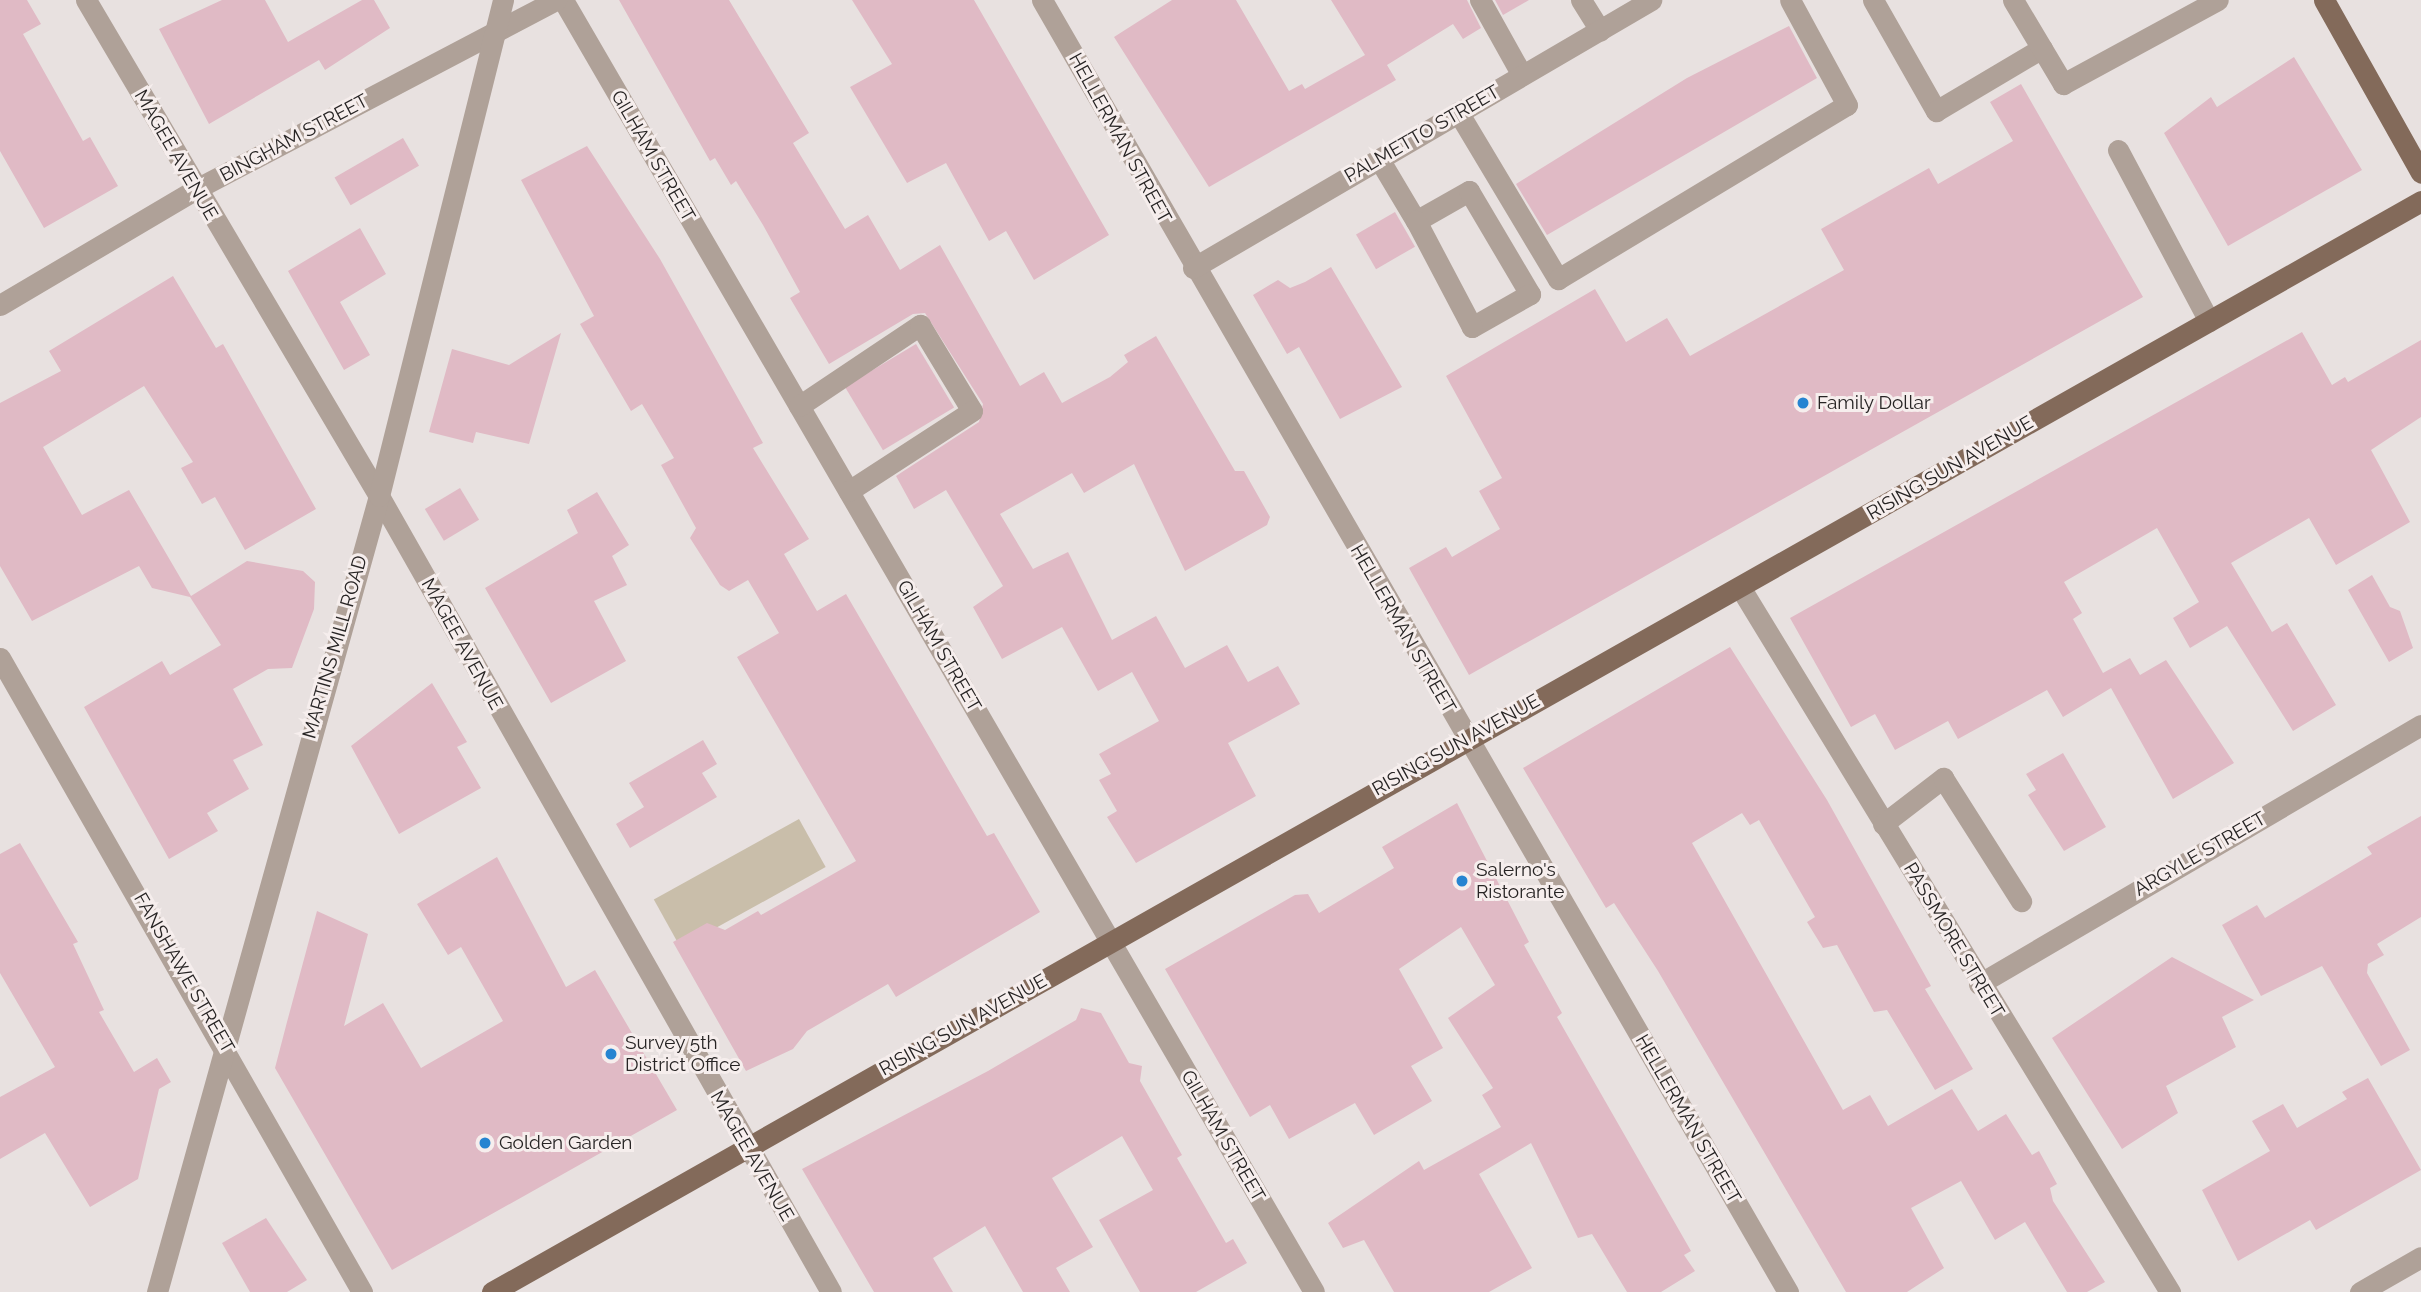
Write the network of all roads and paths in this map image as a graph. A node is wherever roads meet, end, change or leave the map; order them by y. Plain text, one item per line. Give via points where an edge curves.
1 (86, 0) edge
2 (503, 0) edge
3 (556, 0) edge
4 (563, 0) edge
5 (1042, 0) edge
6 (1480, 0) edge
7 (1581, 0) edge
8 (1651, 0) edge
9 (1790, 0) edge
10 (1873, 0) edge
11 (2013, 0) edge
12 (2218, 0) edge
13 (2324, 0) edge
14 (1600, 30) junction
15 (492, 33) junction
16 (2042, 48) junction
17 (1522, 75) junction
18 (1458, 113) junction
19 (2118, 150) dead end
20 (1380, 159) junction
21 (2421, 173) edge
22 (196, 189) junction
23 (2421, 201) edge
24 (1416, 221) junction
25 (1193, 268) junction
26 (0, 305) edge
27 (2209, 321) junction
28 (799, 406) junction
29 (849, 491) junction
30 (379, 496) junction
31 (1740, 587) junction
32 (0, 658) edge
33 (2421, 725) edge
34 (1466, 737) junction
35 (1883, 824) junction
36 (2021, 901) dead end
37 (1112, 942) junction
38 (1979, 984) junction
39 (223, 1039) junction
40 (746, 1146) junction
41 (2421, 1257) edge
42 (157, 1292) edge
43 (362, 1292) edge
44 (492, 1292) edge
45 (831, 1292) edge
46 (1314, 1292) edge
47 (1788, 1292) edge
48 (2170, 1292) edge
49 (2360, 1292) edge

1 - 22 street, MAGEE AVENUE
2 - 15 street, MARTINS MILL ROAD
3 - 15 street, BINGHAM STREET
4 - 28 street, GILHAM STREET
5 - 25 street, HELLERMAN STREET
6 - 17 street
7 - 14 street
8 - 14 street, PALMETTO STREET
9 - 18 street via 1847,105 1558,279
10 - 16 street via 1936,111
11 - 16 street
12 - 16 street via 2063,84
13 - 21 main road
14 - 17 street, PALMETTO STREET
15 - 22 street, BINGHAM STREET
15 - 30 street, MARTINS MILL ROAD
17 - 18 street, PALMETTO STREET
18 - 20 street, PALMETTO STREET
19 - 27 street
20 - 24 street
20 - 25 street, PALMETTO STREET
22 - 26 street, BINGHAM STREET
22 - 30 street, MAGEE AVENUE
23 - 27 main road, RISING SUN AVENUE
24 - 24 street via 1469,191 1530,295 1472,327
25 - 34 street, HELLERMAN STREET
27 - 31 main road, RISING SUN AVENUE
28 - 29 street, GILHAM STREET
28 - 29 street via 920,325 972,411
29 - 37 street, GILHAM STREET
30 - 39 street, MARTINS MILL ROAD
30 - 40 street, MAGEE AVENUE
31 - 34 main road, RISING SUN AVENUE
31 - 35 street, PASSMORE STREET
32 - 39 street, FANSHAWE STREET
33 - 38 street, ARGYLE STREET
34 - 37 main road, RISING SUN AVENUE
34 - 47 street, HELLERMAN STREET
35 - 36 street via 1943,778
35 - 38 street, PASSMORE STREET
37 - 40 main road, RISING SUN AVENUE
37 - 46 street, GILHAM STREET
38 - 48 street, PASSMORE STREET
39 - 42 street, MARTINS MILL ROAD
39 - 43 street, FANSHAWE STREET
40 - 44 main road, RISING SUN AVENUE
40 - 45 street, MAGEE AVENUE
41 - 49 street

